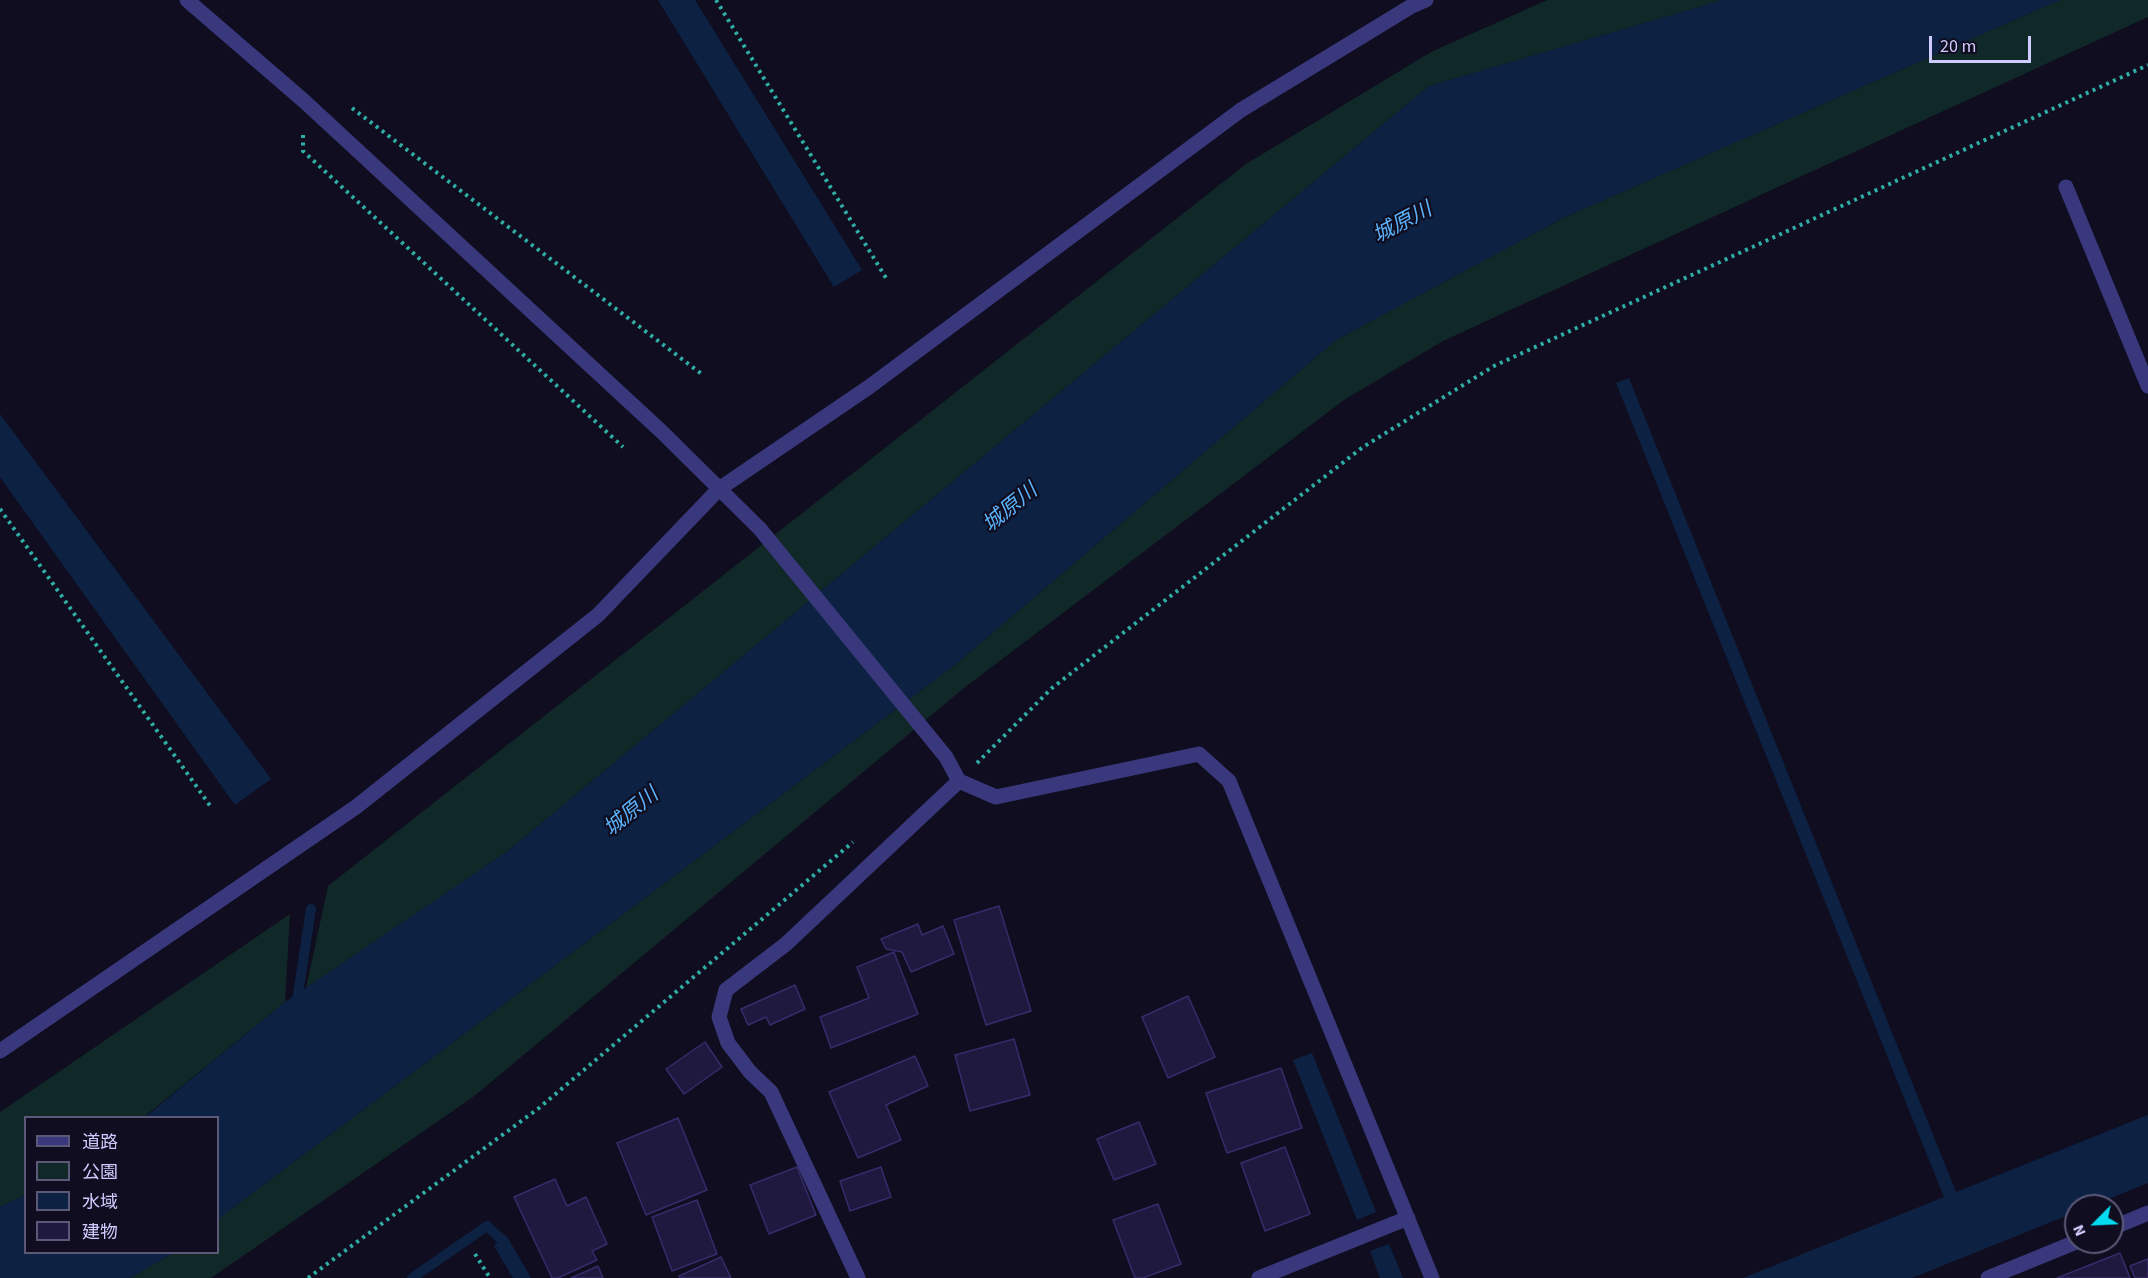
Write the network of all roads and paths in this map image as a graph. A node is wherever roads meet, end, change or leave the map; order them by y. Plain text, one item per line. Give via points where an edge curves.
1 (187, 0) edge
2 (716, 0) edge
3 (1426, 0) edge
4 (2148, 65) edge
5 (2066, 187) dead end
6 (886, 278) dead end
7 (2148, 386) edge
8 (719, 489) junction
9 (0, 509) edge
10 (959, 781) junction
11 (211, 807) dead end
12 (862, 835) dead end
13 (0, 1051) edge
14 (2148, 1213) edge
15 (1408, 1218) junction
16 (2124, 1223) edge
17 (2064, 1247) edge
18 (475, 1254) dead end
19 (308, 1278) edge
20 (490, 1278) edge
21 (858, 1278) edge
22 (1259, 1278) edge
23 (1432, 1278) edge
24 (1988, 1278) edge

1 - 8 street via 313,109
2 - 6 path
3 - 8 street via 1241,110 869,387
4 - 10 path via 1494,366 1363,447 1052,688
5 - 7 street
8 - 10 street via 760,529 946,757
8 - 13 street via 598,615 356,807
9 - 11 path
10 - 15 street via 996,797 1199,754 1228,781
10 - 21 street via 786,944 726,990 719,1017 728,1043 771,1092
12 - 19 path via 539,1108
14 - 16 street
15 - 22 street
15 - 23 street
17 - 24 street
18 - 20 path

